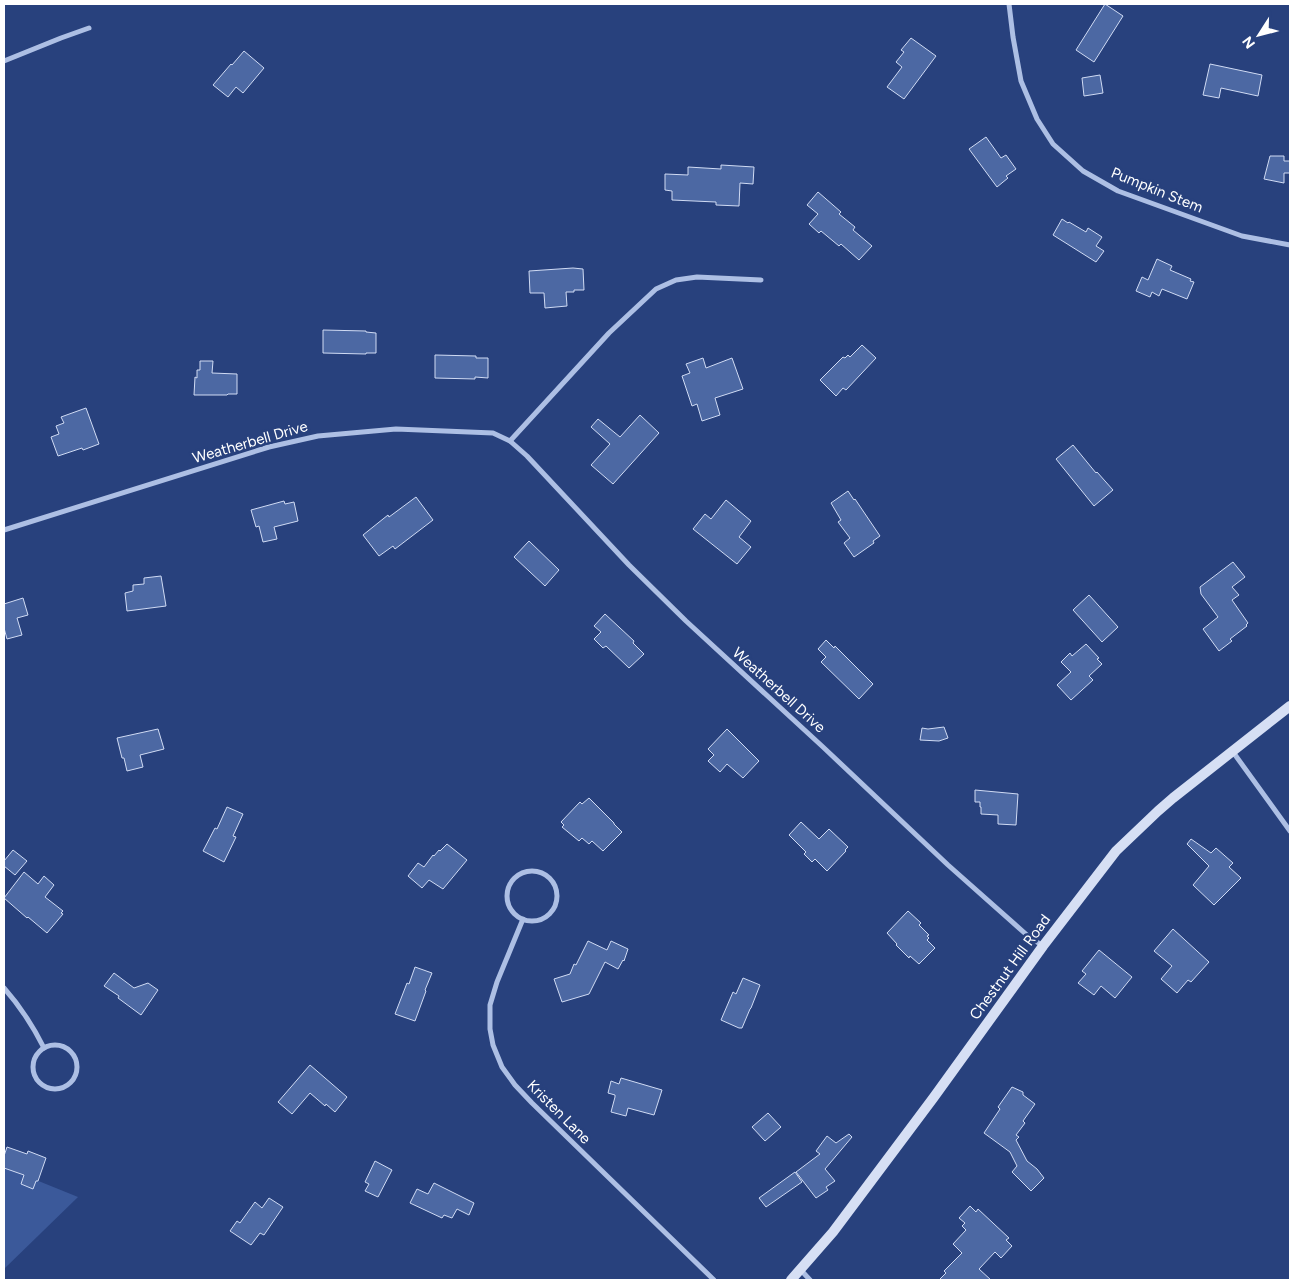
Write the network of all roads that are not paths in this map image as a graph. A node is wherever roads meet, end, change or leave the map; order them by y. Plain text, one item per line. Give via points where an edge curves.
1 (1009, 4) edge
2 (89, 28) dead end
3 (4, 62) edge
4 (1290, 245) edge
5 (761, 280) dead end
6 (510, 441) junction
7 (4, 530) edge
8 (1290, 706) edge
9 (1232, 751) junction
10 (1290, 831) edge
11 (523, 920) junction
12 (1043, 946) junction
13 (4, 988) edge
14 (44, 1048) junction
15 (800, 1269) junction
16 (714, 1280) edge
17 (791, 1280) edge
18 (810, 1280) edge

1 - 4 street, Pumpkin Stem via 1021,81 1037,118 1053,144 1083,171 1118,192 1242,236
2 - 3 street
5 - 6 street via 696,276 656,289 609,333
6 - 7 street, Weatherbell Drive via 493,433 396,429 318,436 269,447
6 - 12 street, Weatherbell Drive via 686,621 948,866
8 - 9 main road, Chestnut Hill Road
9 - 10 street
9 - 12 main road, Chestnut Hill Road via 1158,810 1116,852
11 - 11 street via 540,920 553,909 556,892 548,877 540,873 532,871 516,877 507,892 510,908
11 - 16 street, Kristen Lane via 490,1005 493,1045 502,1067 532,1103
12 - 15 main road, Chestnut Hill Road via 833,1232
13 - 14 street
14 - 14 street via 34,1060 35,1076 46,1087 62,1087 69,1083 76,1069 72,1054 59,1045
15 - 17 main road, Chestnut Hill Road
15 - 18 street

